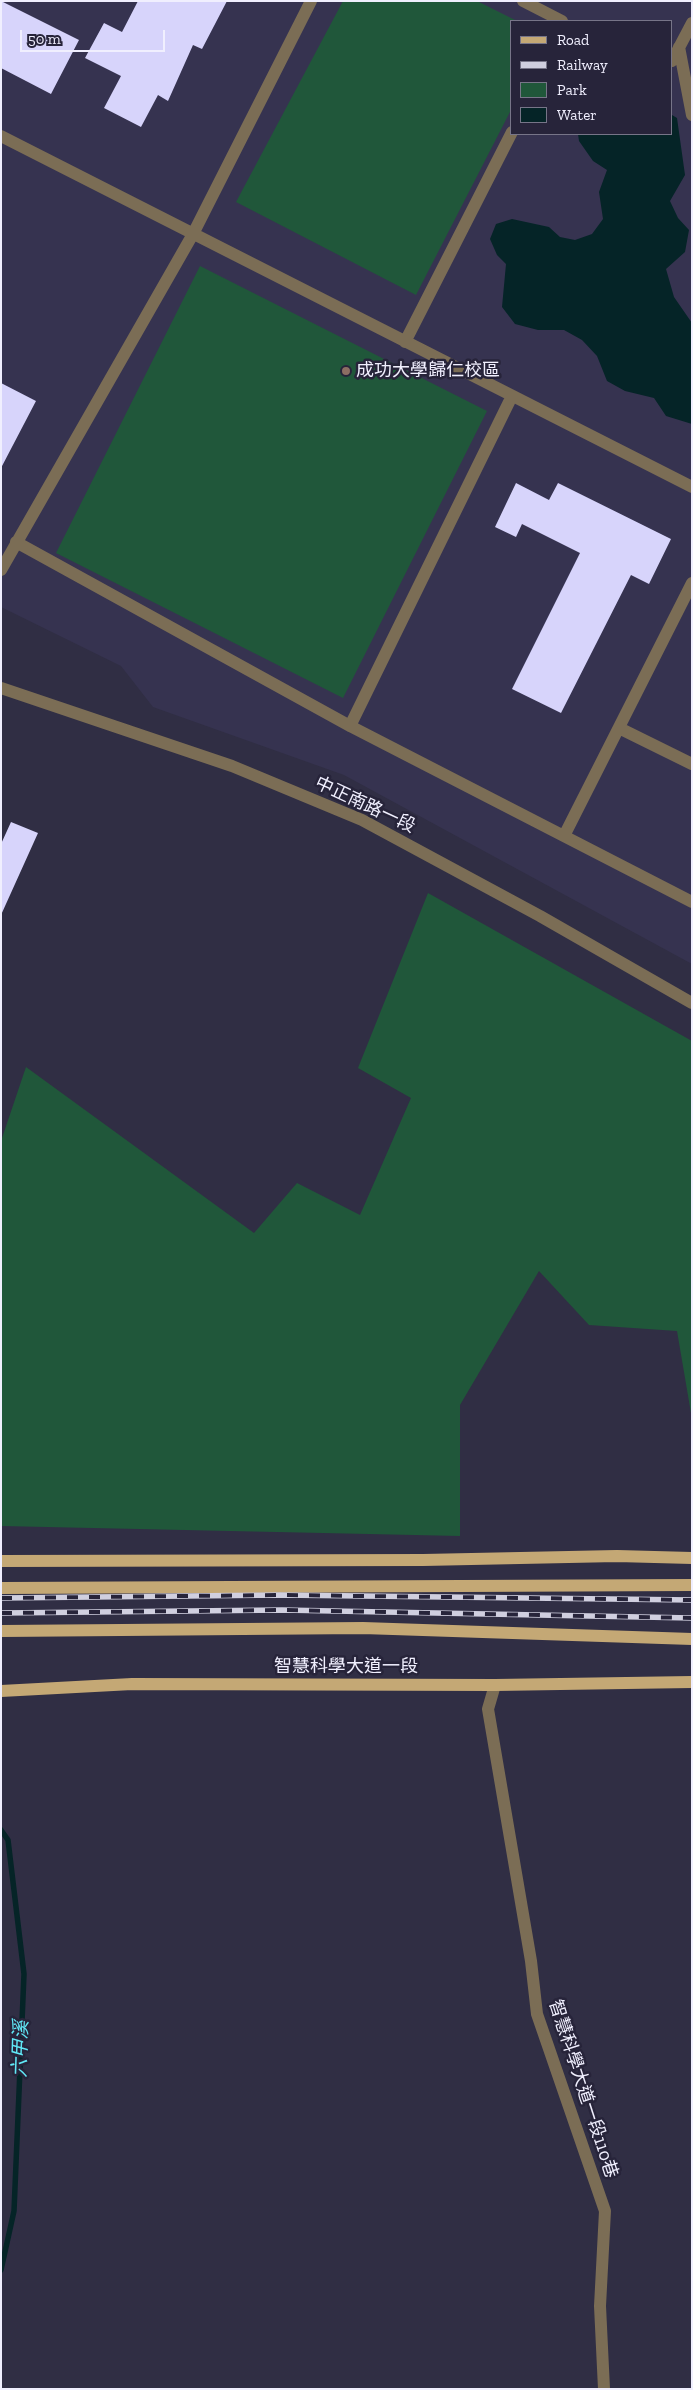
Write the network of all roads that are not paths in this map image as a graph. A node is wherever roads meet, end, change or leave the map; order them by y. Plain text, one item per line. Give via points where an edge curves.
1 (311, 1) edge
2 (523, 1) edge
3 (560, 20) edge
4 (692, 23) edge
5 (679, 47) junction
6 (673, 60) edge
7 (692, 115) edge
8 (510, 135) edge
9 (1, 136) edge
10 (192, 234) junction
11 (405, 342) junction
12 (512, 396) junction
13 (692, 487) edge
14 (16, 542) junction
15 (1, 570) edge
16 (692, 583) edge
17 (1, 688) edge
18 (350, 726) junction
19 (619, 728) junction
20 (692, 764) edge
21 (564, 836) junction
22 (692, 902) edge
23 (692, 1003) edge
24 (692, 1558) edge
25 (1, 1561) edge
26 (692, 1585) edge
27 (1, 1588) edge
28 (6, 1631) edge
29 (692, 1640) edge
30 (692, 1682) edge
31 (496, 1685) junction
32 (1, 1691) edge
33 (604, 2389) edge

1 - 10 street
2 - 3 street
4 - 5 street
5 - 6 street
5 - 7 street
8 - 11 street
9 - 10 street
10 - 11 street
10 - 14 street
11 - 12 street
12 - 13 street
12 - 18 street
14 - 15 street
14 - 18 street
16 - 19 street
17 - 23 street, 中正南路一段 via 232,766 362,820
18 - 21 street
19 - 20 street
19 - 21 street
21 - 22 street
24 - 25 main road
26 - 27 main road
28 - 29 main road via 364,1628
30 - 31 main road, 智慧科學大道一段
31 - 32 main road, 智慧科學大道一段 via 132,1684
31 - 33 street, 智慧科學大道一段110巷 via 488,1710 537,2014 605,2211 600,2306

